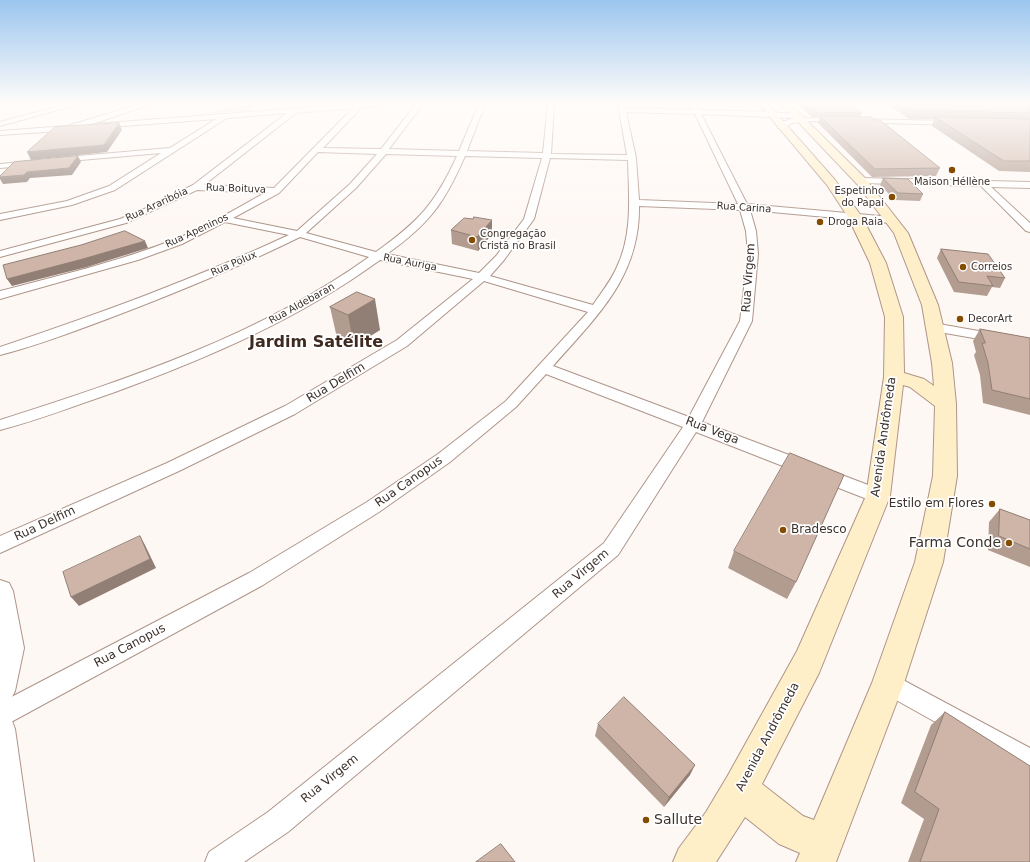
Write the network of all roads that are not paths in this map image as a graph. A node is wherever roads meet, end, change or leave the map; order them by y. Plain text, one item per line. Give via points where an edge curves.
1 (183, 144) edge
2 (251, 144) edge
3 (323, 144) edge
4 (389, 144) edge
5 (466, 144) edge
6 (548, 144) edge
7 (629, 144) edge
8 (713, 144) edge
9 (806, 144) edge
10 (820, 144) edge
11 (174, 150) junction
12 (318, 150) junction
13 (384, 151) junction
14 (462, 154) junction
15 (547, 156) junction
16 (632, 158) junction
17 (0, 166) edge
18 (861, 180) junction
19 (983, 184) junction
20 (1030, 185) edge
21 (196, 187) junction
22 (276, 190) junction
23 (634, 203) junction
24 (744, 207) junction
25 (0, 217) edge
26 (854, 217) junction
27 (224, 219) junction
28 (891, 220) junction
29 (1030, 229) edge
30 (299, 234) junction
31 (0, 254) edge
32 (378, 256) junction
33 (482, 277) junction
34 (0, 295) edge
35 (596, 310) junction
36 (933, 327) junction
37 (1030, 344) edge
38 (0, 351) edge
39 (545, 368) junction
40 (894, 377) junction
41 (946, 404) junction
42 (693, 424) junction
43 (0, 426) edge
44 (878, 496) junction
45 (0, 545) edge
46 (0, 591) edge
47 (888, 684) junction
48 (0, 691) edge
49 (0, 716) edge
50 (2, 751) edge
51 (1030, 762) edge
52 (740, 790) junction
53 (820, 852) edge
54 (16, 862) edge
55 (219, 862) edge
56 (693, 862) edge

1 - 11 street
2 - 21 street, Rua Araribóia
3 - 12 street, Rua Apeninos
4 - 13 street, Rua Polux
5 - 14 street, Rua Aldebaran
6 - 15 street, Rua Delfim
7 - 16 street, Rua Canopus
8 - 24 street, Rua Virgem
9 - 26 main road, Avenida Andrômeda
10 - 18 main road
11 - 17 street
11 - 25 street via 112,188 69,203
12 - 13 street
12 - 22 street, Rua Apeninos
13 - 14 street
13 - 30 street, Rua Polux via 353,186
14 - 15 street
14 - 32 street, Rua Aldebaran via 425,217
15 - 16 street
15 - 33 street, Rua Delfim via 529,219 500,258
16 - 23 street, Rua Canopus
18 - 19 street
18 - 28 main road
19 - 20 street
19 - 29 street
21 - 22 street, Rua Boituva
21 - 31 street, Rua Araribóia via 123,221
22 - 27 street, Rua Apeninos
23 - 24 street, Rua Carina
23 - 35 street, Rua Canopus via 634,223 629,250 622,269
24 - 26 street, Rua Carina
24 - 42 street, Rua Virgem via 751,231 753,254 746,320
26 - 28 street, Rua Carina
26 - 40 main road, Avenida Andrômeda via 878,263 894,317
27 - 30 street, Rua Auriga
27 - 34 street, Rua Apeninos via 178,242 134,258
28 - 36 main road via 901,233 930,306
30 - 32 street, Rua Auriga
30 - 38 street, Rua Polux via 240,262 166,292
32 - 33 street, Rua Auriga
32 - 43 street, Rua Aldebaran via 321,295 269,323 203,353 111,389
33 - 35 street, Rua Auriga
33 - 45 street, Rua Delfim via 402,343 290,410 173,467
35 - 39 street, Rua Canopus
36 - 37 street
36 - 41 main road via 942,363
39 - 42 street, Rua Vega
39 - 49 street, Rua Canopus via 505,409 444,458 373,506 256,579
40 - 41 main road via 917,383
40 - 44 main road, Avenida Andrômeda
41 - 47 main road via 945,476 929,562
42 - 44 street, Rua Vega
42 - 55 street, Rua Virgem via 611,549 278,822
44 - 52 main road, Avenida Andrômeda via 808,662
46 - 48 street via 10,648
47 - 51 street
47 - 53 main road
50 - 54 street
52 - 53 main road
52 - 56 main road, Avenida Andrômeda

